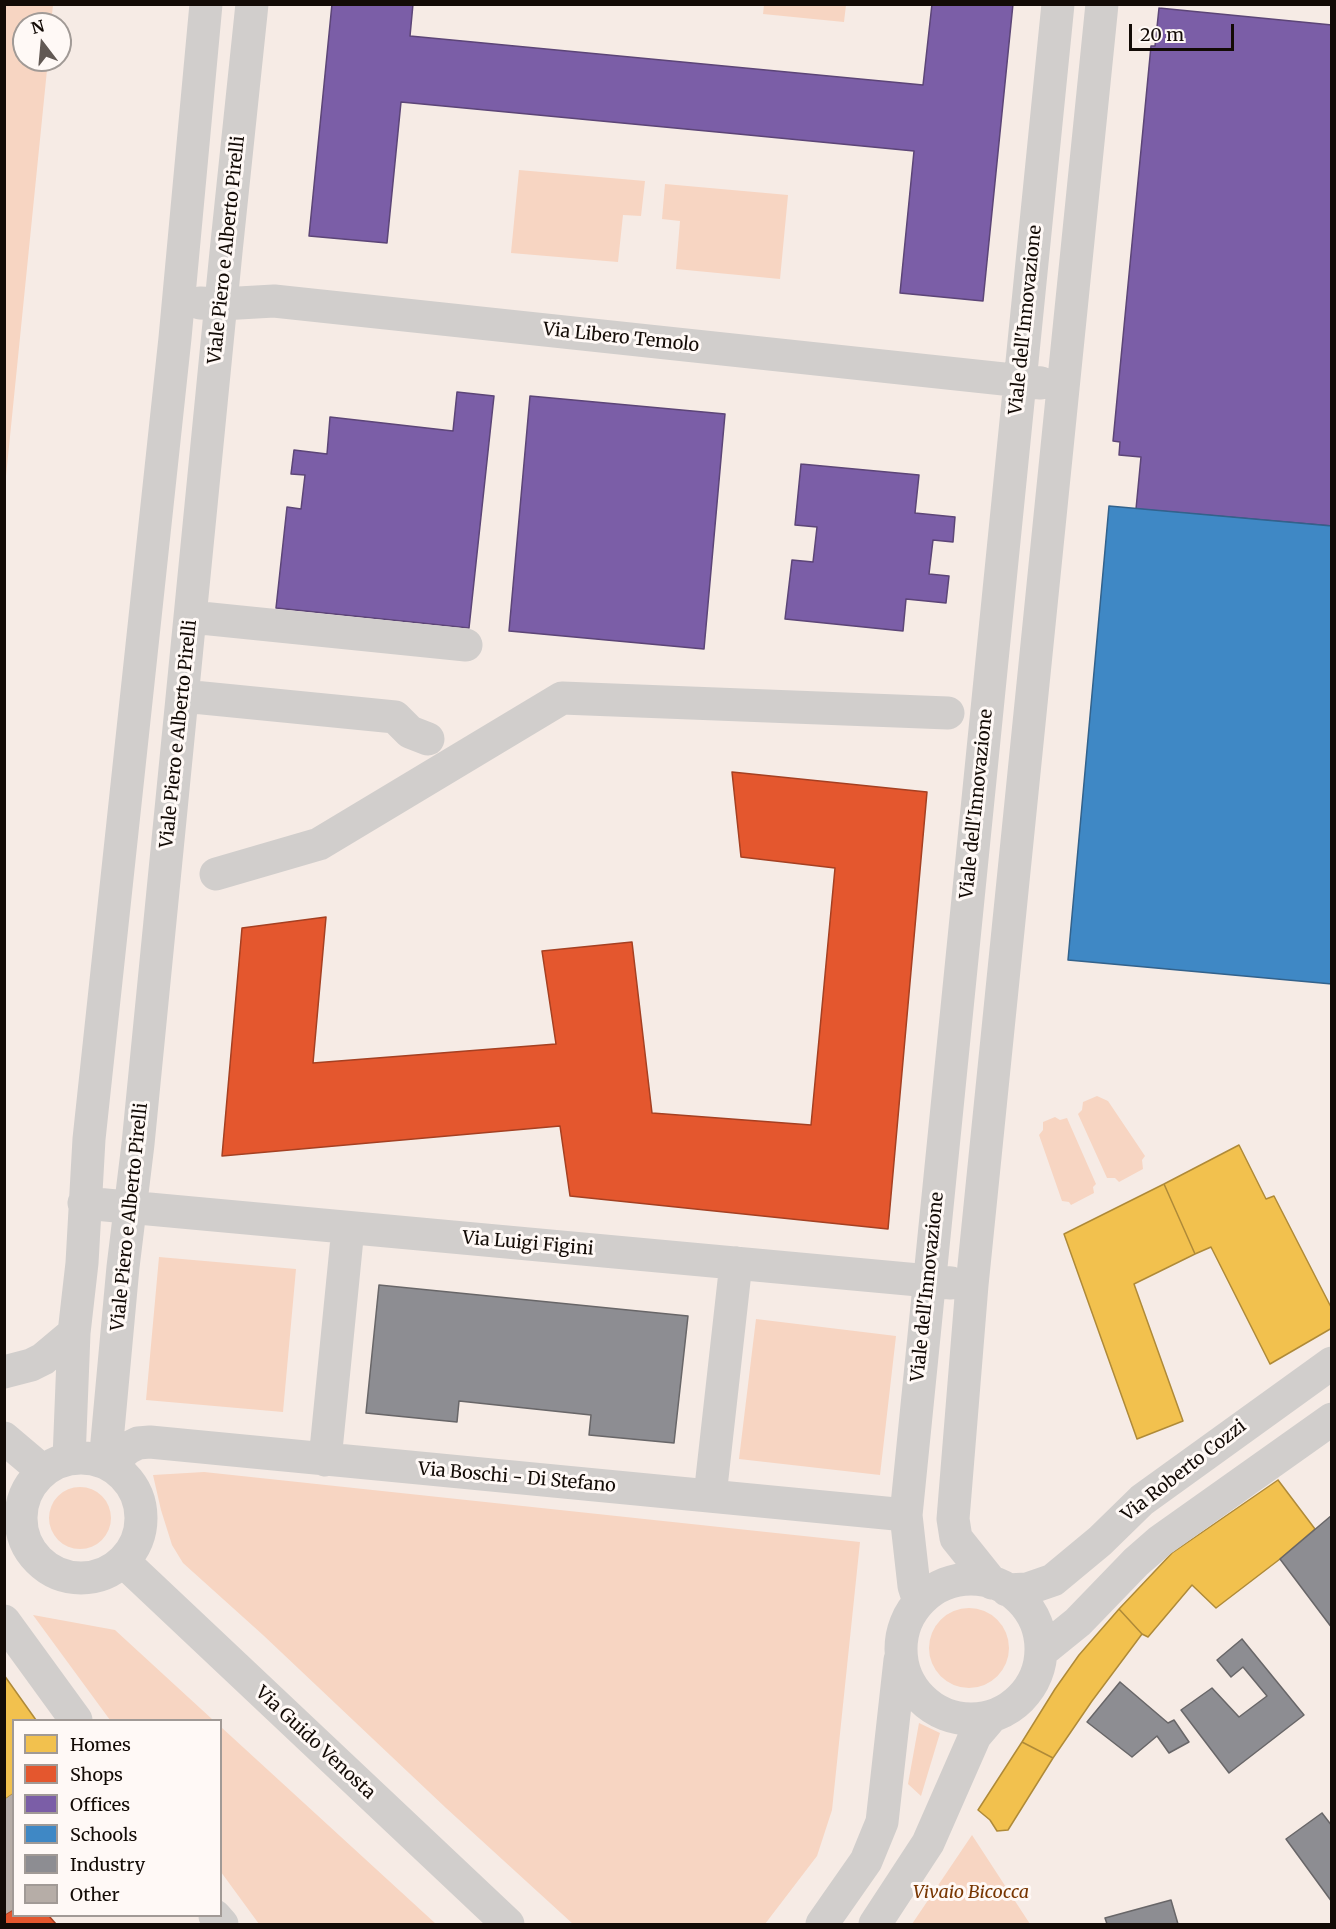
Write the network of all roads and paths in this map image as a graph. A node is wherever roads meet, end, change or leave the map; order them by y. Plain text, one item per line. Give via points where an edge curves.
1 (206, 4) edge
2 (252, 4) edge
3 (1058, 4) edge
4 (1102, 4) edge
5 (178, 301) junction
6 (221, 304) junction
7 (1020, 380) junction
8 (1063, 386) junction
9 (191, 617) junction
10 (466, 645) dead end
11 (183, 696) junction
12 (948, 713) dead end
13 (428, 739) dead end
14 (216, 874) dead end
15 (84, 1203) junction
16 (131, 1208) junction
17 (348, 1228) junction
18 (736, 1263) junction
19 (928, 1281) junction
20 (972, 1285) junction
21 (74, 1333) junction
22 (1332, 1363) edge
23 (4, 1372) edge
24 (1332, 1419) edge
25 (4, 1438) edge
26 (325, 1460) junction
27 (56, 1465) junction
28 (109, 1465) junction
29 (710, 1496) junction
30 (906, 1515) junction
31 (123, 1561) junction
32 (999, 1586) junction
33 (919, 1602) junction
34 (4, 1621) edge
35 (901, 1649) junction
36 (1041, 1652) junction
37 (992, 1716) junction
38 (75, 1719) edge
39 (882, 1822) junction
40 (928, 1843) junction
41 (508, 1924) edge
42 (822, 1924) edge
43 (875, 1924) edge

1 - 5 street
2 - 6 street, Viale Piero e Alberto Pirelli
3 - 7 street, Viale dell'Innovazione
4 - 8 street
5 - 6 street, Via Libero Temolo
5 - 15 street
6 - 7 street, Via Libero Temolo via 274,301
6 - 9 street, Viale Piero e Alberto Pirelli
7 - 8 street, Via Libero Temolo
7 - 19 street, Viale dell'Innovazione
8 - 20 street
9 - 10 street
9 - 11 street, Viale Piero e Alberto Pirelli
11 - 13 street via 395,717 410,732
11 - 16 street, Viale Piero e Alberto Pirelli
12 - 14 street via 562,698 319,844
15 - 16 street, Via Luigi Figini
15 - 21 street
16 - 17 street, Via Luigi Figini
16 - 28 street, Viale Piero e Alberto Pirelli
17 - 18 street, Via Luigi Figini
17 - 26 street
18 - 19 street, Via Luigi Figini
18 - 29 street
19 - 20 street, Via Luigi Figini
19 - 30 street, Viale dell'Innovazione
20 - 32 street via 953,1519 956,1538
21 - 23 street via 43,1359
21 - 27 street
22 - 32 street, Via Roberto Cozzi via 1142,1500 1053,1580 1027,1589
24 - 36 street via 1160,1542 1078,1622
25 - 27 street
26 - 28 street, Via Boschi - Di Stefano via 150,1442 128,1448
26 - 29 street, Via Boschi - Di Stefano
27 - 28 street via 83,1458
27 - 31 street via 36,1477 21,1510 24,1539 36,1558 54,1572 76,1578 98,1575
28 - 31 street via 133,1488 141,1512 139,1534
29 - 30 street, Via Boschi - Di Stefano
30 - 33 street, Viale dell'Innovazione
31 - 41 street, Via Guido Venosta
32 - 33 street, Via Roberto Cozzi via 970,1580 949,1583
32 - 36 street, Via Roberto Cozzi via 1032,1614
33 - 35 street, Via Roberto Cozzi via 906,1623
34 - 38 street
35 - 37 street, Via Roberto Cozzi via 908,1682 933,1708 965,1719
35 - 39 street, Via Roberto Cozzi
36 - 37 street, Via Roberto Cozzi via 1026,1692
37 - 40 street, Via Roberto Cozzi via 975,1736
39 - 40 street
39 - 42 street, Via Roberto Cozzi via 866,1861
40 - 43 street, Via Roberto Cozzi

